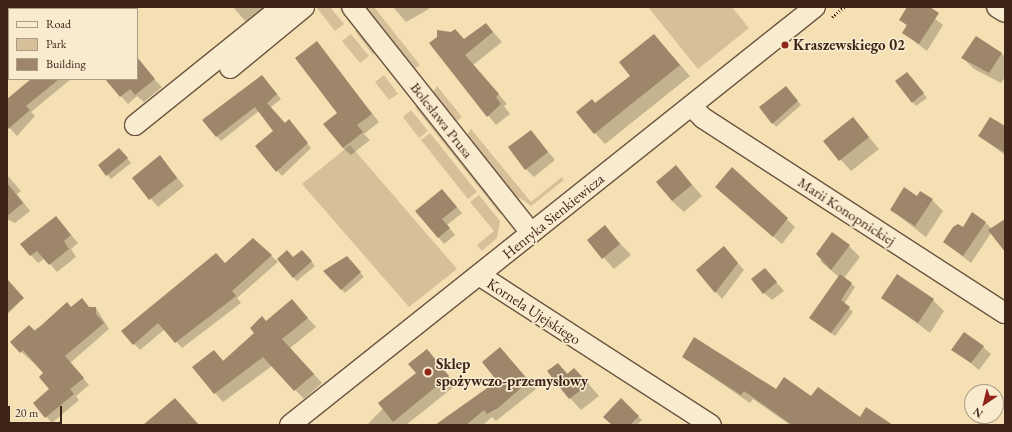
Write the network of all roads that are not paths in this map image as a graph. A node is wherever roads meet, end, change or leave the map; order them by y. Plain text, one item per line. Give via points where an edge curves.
1 (282, 7) edge
2 (304, 7) edge
3 (352, 7) edge
4 (815, 7) edge
5 (997, 7) edge
6 (1005, 12) edge
7 (230, 68) dead end
8 (691, 106) junction
9 (135, 125) dead end
10 (531, 233) junction
11 (479, 275) junction
12 (1005, 313) edge
13 (290, 425) edge
14 (711, 425) edge

1 - 9 street
2 - 7 street
3 - 10 street, Bolesława Prusa
4 - 8 street, Henryka Sienkiewicza
5 - 6 street
8 - 10 street, Henryka Sienkiewicza
8 - 12 street, Marii Konopnickiej via 703,118
10 - 11 street, Henryka Sienkiewicza
11 - 13 street, Henryka Sienkiewicza
11 - 14 street, Kornela Ujejskiego

